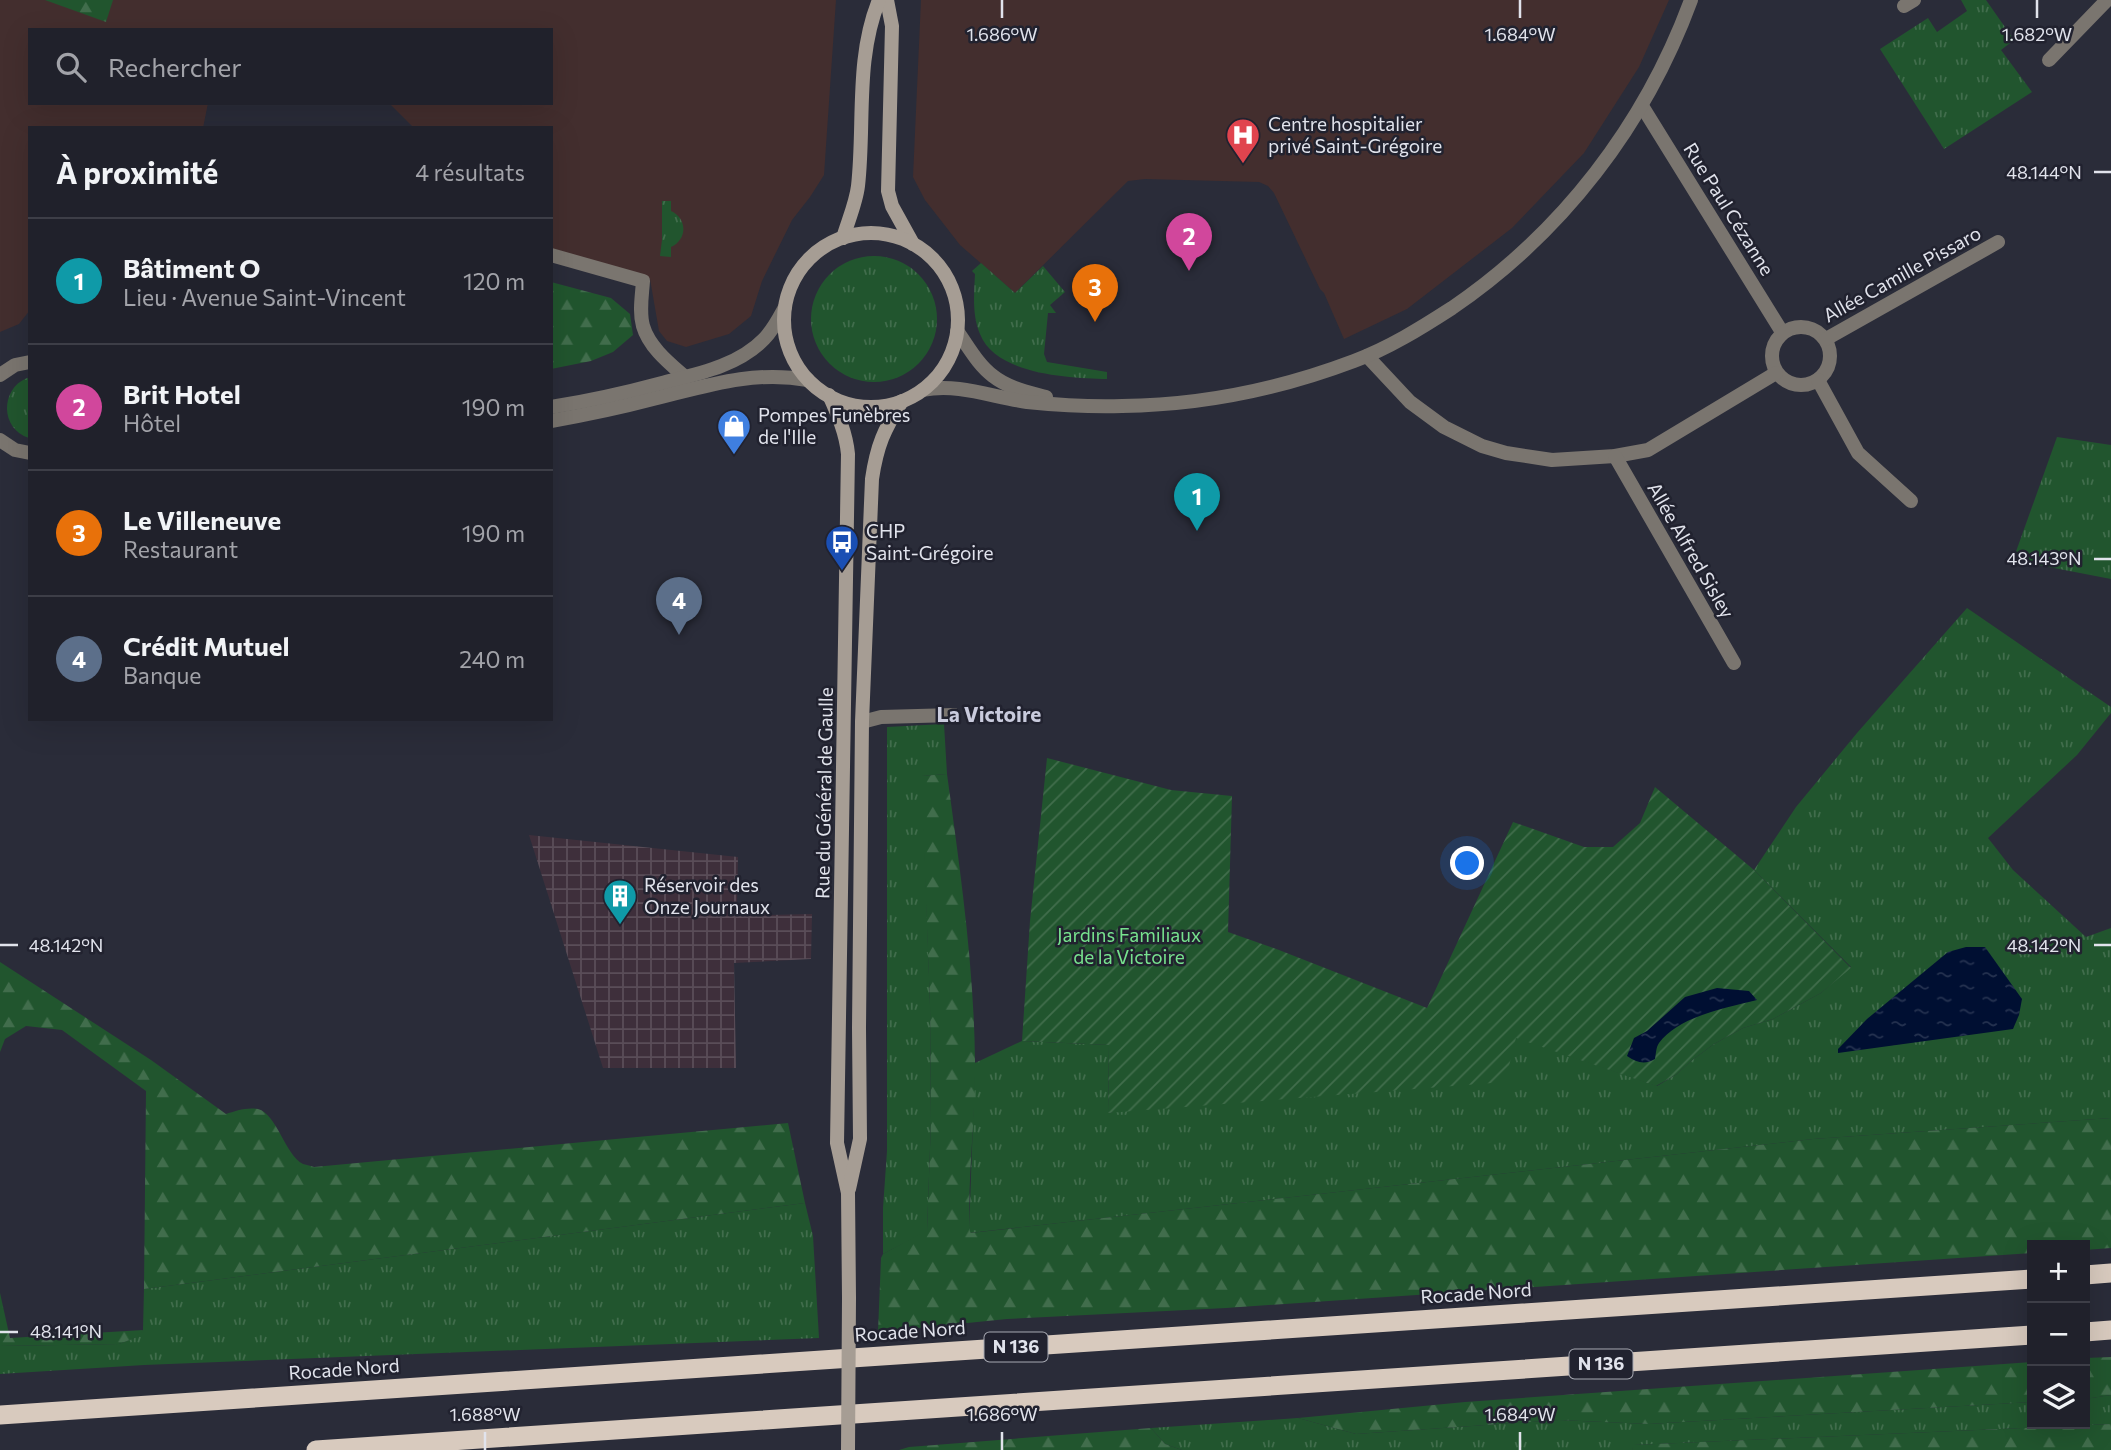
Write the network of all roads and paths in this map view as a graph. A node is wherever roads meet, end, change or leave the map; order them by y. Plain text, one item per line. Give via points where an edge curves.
1 (879, 0) edge
2 (887, 0) edge
3 (1691, 0) edge
4 (2107, 0) edge
5 (2049, 60) dead end
6 (1642, 106) junction
7 (843, 238) junction
8 (1998, 242) dead end
9 (913, 244) junction
10 (553, 256) edge
11 (785, 307) junction
12 (957, 331) junction
13 (1782, 332) junction
14 (1826, 339) junction
15 (1367, 356) junction
16 (28, 362) edge
17 (1776, 373) junction
18 (0, 375) edge
19 (685, 377) junction
20 (808, 380) junction
21 (1818, 380) junction
22 (923, 390) junction
23 (829, 396) junction
24 (902, 401) junction
25 (1078, 405) junction
26 (553, 407) edge
27 (553, 421) edge
28 (0, 440) edge
29 (28, 453) edge
30 (1615, 456) junction
31 (1911, 501) dead end
32 (1734, 663) dead end
33 (954, 716) dead end
34 (862, 722) junction
35 (848, 1193) junction
36 (2111, 1273) edge
37 (2090, 1275) edge
38 (2027, 1279) edge
39 (2111, 1330) edge
40 (2090, 1332) edge
41 (2027, 1335) edge
42 (0, 1415) edge
43 (470, 1445) edge
44 (316, 1450) edge
45 (848, 1450) edge

1 - 7 main road via 870,22 864,67 858,190
2 - 9 main road via 892,26 888,191
3 - 6 street
4 - 5 street
6 - 13 street, Rue Paul Cézanne
6 - 15 street via 1605,162 1512,263 1405,338
7 - 9 main road via 878,233
7 - 11 main road via 804,264
8 - 14 street, Allée Camille Pissaro
9 - 12 main road via 937,263 947,278 956,303
10 - 19 street via 643,281 643,327 657,350
11 - 19 street via 759,344 733,361
11 - 20 main road via 786,339
12 - 22 main road via 946,364
12 - 25 street via 993,377
13 - 14 street via 1797,326 1813,329
13 - 17 street via 1773,344 1771,359
14 - 21 street via 1828,368
15 - 25 street via 1298,380 1222,398
15 - 30 street via 1410,402 1444,427 1482,446 1552,460
16 - 18 street
17 - 21 street via 1788,383 1804,385
17 - 30 street via 1648,450
19 - 26 street
20 - 23 main road
20 - 27 street via 739,378
21 - 31 street via 1858,453
22 - 24 main road
22 - 25 street via 939,387 1026,402
23 - 24 main road via 865,406
23 - 35 main road, Rue du Général de Gaulle via 848,454 837,1143
24 - 34 main road, Rue du Général de Gaulle via 876,452 872,479
28 - 29 street
30 - 32 street, Allée Alfred Sisley
33 - 34 street via 881,717
34 - 35 main road, Rue du Général de Gaulle via 860,1139
35 - 45 main road, Rue du Général de Gaulle, bridge
36 - 37 highway
38 - 42 highway, Rocade Nord / N 136
39 - 40 highway
41 - 43 highway, N 136
43 - 44 highway, N 136

